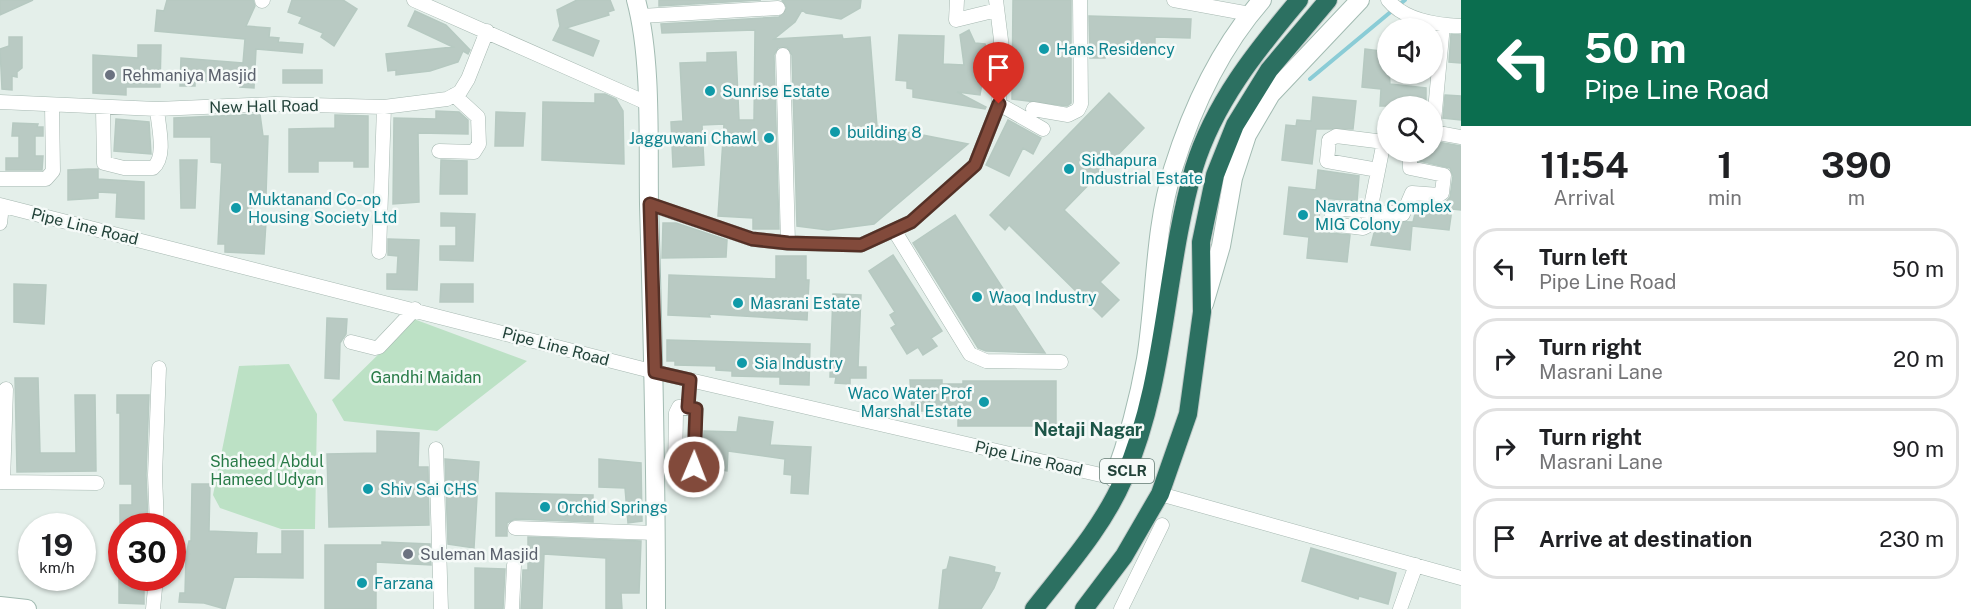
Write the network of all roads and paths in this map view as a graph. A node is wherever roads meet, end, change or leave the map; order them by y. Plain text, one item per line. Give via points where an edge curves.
1 (414, 0) edge
2 (957, 0) edge
3 (1080, 0) edge
4 (1174, 0) edge
5 (1263, 0) edge
6 (1299, 0) edge
7 (1328, 0) edge
8 (1360, 0) edge
9 (1388, 0) edge
10 (997, 5) edge
11 (638, 8) edge
12 (778, 8) dead end
13 (1250, 14) junction
14 (1419, 18) edge
15 (1443, 25) edge
16 (1461, 26) edge
17 (487, 31) junction
18 (783, 55) dead end
19 (454, 94) junction
20 (0, 102) edge
21 (647, 103) junction
22 (999, 104) junction
23 (52, 106) junction
24 (384, 107) junction
25 (103, 109) junction
26 (157, 109) junction
27 (1443, 134) edge
28 (1461, 137) edge
29 (1377, 141) edge
30 (439, 151) dead end
31 (1380, 162) edge
32 (1410, 162) edge
33 (1378, 170) junction
34 (0, 179) edge
35 (650, 204) junction
36 (1, 205) edge
37 (0, 223) edge
38 (894, 230) junction
39 (788, 243) junction
40 (379, 252) dead end
41 (1166, 260) junction
42 (415, 309) junction
43 (1202, 312) junction
44 (351, 342) dead end
45 (1061, 363) dead end
46 (159, 368) dead end
47 (655, 372) junction
48 (690, 380) junction
49 (6, 389) dead end
50 (688, 407) junction
51 (656, 425) junction
52 (675, 425) junction
53 (436, 449) dead end
54 (1119, 479) junction
55 (2, 482) edge
56 (96, 483) dead end
57 (1160, 494) junction
58 (156, 513) edge
59 (1162, 525) dead end
60 (515, 528) dead end
61 (656, 533) junction
62 (1416, 565) junction
63 (514, 566) dead end
64 (1461, 578) edge
65 (155, 591) edge
66 (0, 606) edge
67 (21, 609) edge
68 (27, 609) edge
69 (153, 609) edge
70 (441, 609) edge
71 (512, 609) edge
72 (657, 609) edge
73 (1034, 609) edge
74 (1084, 609) edge
75 (1121, 609) edge
76 (1400, 609) edge

1 - 17 street
2 - 10 street via 956,20
3 - 22 street via 1078,110 1068,115 1038,110 1038,127
4 - 13 street
5 - 13 street
6 - 41 highway, SCLR via 1251,57 1216,115 1194,168
7 - 43 highway, SCLR via 1269,70 1231,135 1215,175 1201,242
8 - 43 street via 1271,93 1247,135
9 - 14 street via 1398,12
10 - 22 street via 1001,40
11 - 12 street
11 - 21 street
13 - 41 street via 1210,75 1173,170
15 - 16 street
17 - 19 street via 468,79 460,92
17 - 21 street
18 - 39 street
19 - 24 street, New Hall Road via 447,99
19 - 30 street via 478,117 479,144 474,152
20 - 23 street, New Hall Road
21 - 35 street
22 - 38 street via 975,165 911,222
23 - 25 street, New Hall Road
23 - 34 street via 50,176
24 - 26 street, New Hall Road via 275,104
24 - 40 street
25 - 26 street, New Hall Road
25 - 26 street via 104,163 153,168 160,156
27 - 28 street
29 - 33 street via 1336,136 1329,140 1327,161
31 - 33 street
32 - 33 street via 1410,168 1444,175 1442,193 1412,193 1403,214 1370,211
35 - 39 street via 752,239
35 - 47 street
36 - 37 street
36 - 42 street, Pipe Line Road
38 - 39 street via 861,245
38 - 45 street via 970,354 986,361
41 - 54 highway, SCLR via 1150,403
42 - 44 street via 379,346
42 - 47 street, Pipe Line Road
43 - 57 highway, SCLR via 1188,414
46 - 58 street
47 - 48 street, Pipe Line Road
47 - 51 street
48 - 50 street
48 - 54 street, Pipe Line Road
49 - 55 street
50 - 52 street via 677,410
50 - 52 street via 696,409 694,468 675,467
51 - 52 street
51 - 61 street
53 - 70 street
54 - 73 highway, SCLR via 1092,536
55 - 56 street
57 - 62 street
57 - 74 highway, SCLR via 1125,556
59 - 75 street
60 - 61 street
61 - 72 street
62 - 64 street
62 - 76 street
63 - 71 street
65 - 69 street
66 - 67 street
67 - 68 street

